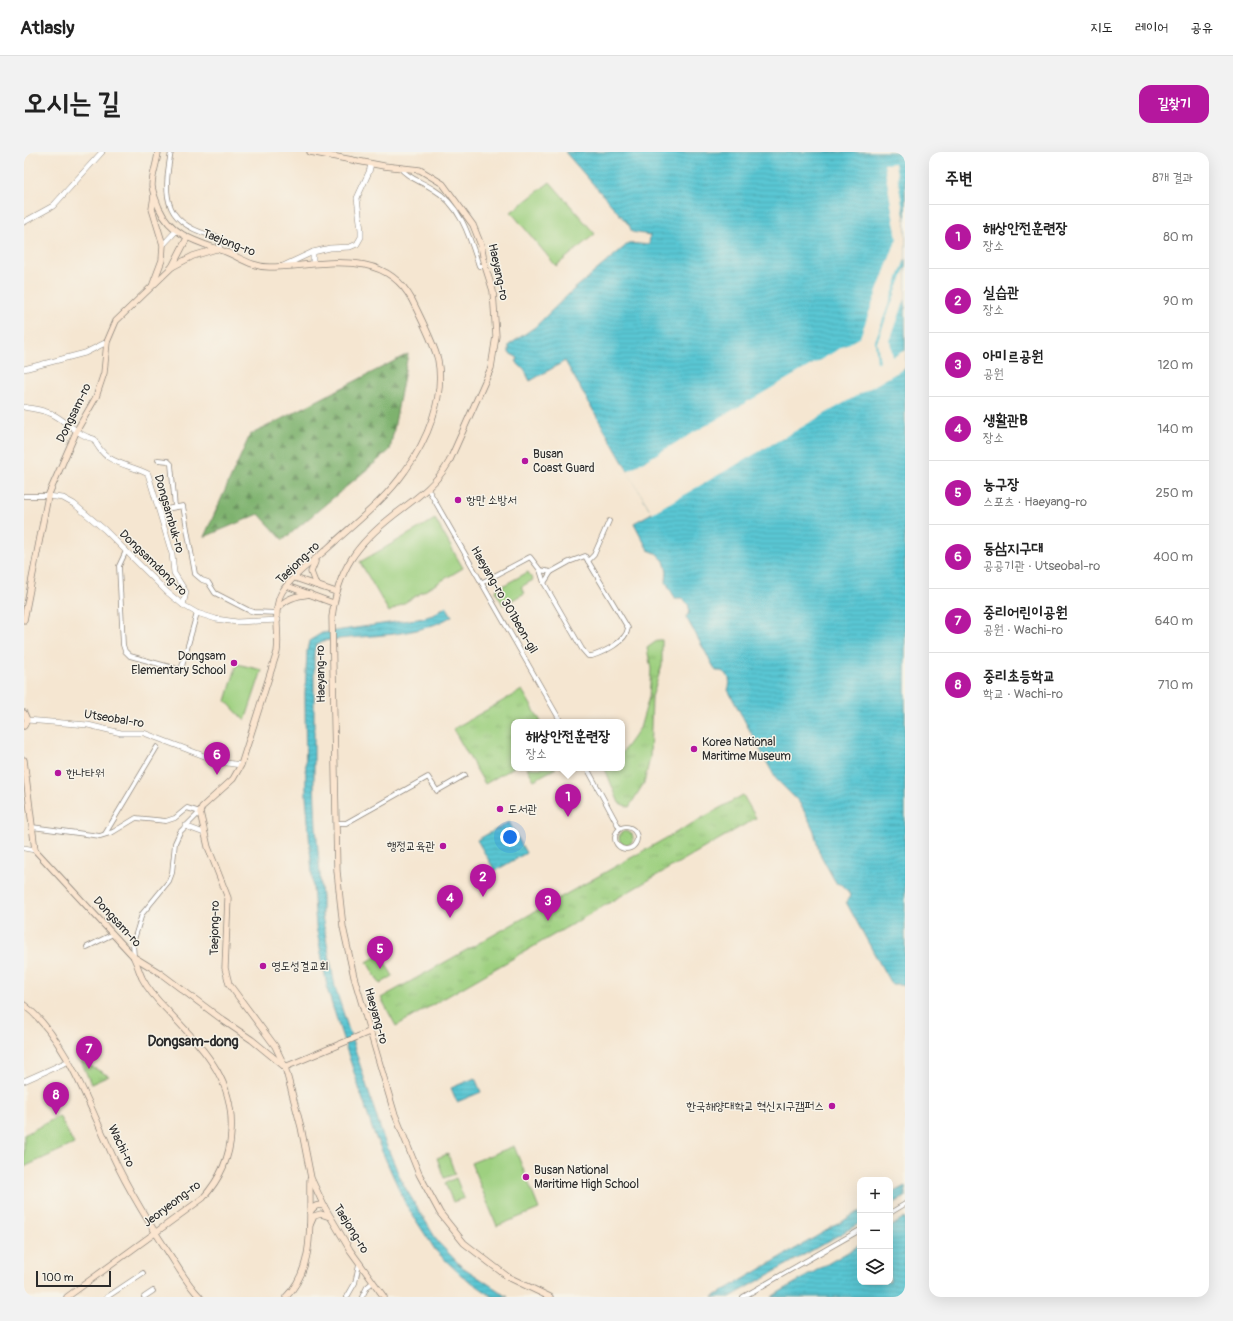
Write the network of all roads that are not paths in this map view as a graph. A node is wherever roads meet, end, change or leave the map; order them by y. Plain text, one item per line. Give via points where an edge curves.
1 (102, 152) edge
2 (158, 152) edge
3 (171, 152) edge
4 (310, 152) edge
5 (371, 164) junction
6 (400, 168) junction
7 (154, 196) junction
8 (24, 222) edge
9 (176, 231) junction
10 (187, 238) junction
11 (163, 244) junction
12 (218, 250) junction
13 (313, 252) junction
14 (313, 263) junction
15 (284, 266) junction
16 (485, 266) junction
17 (172, 267) junction
18 (151, 287) junction
19 (107, 342) junction
20 (24, 369) edge
21 (24, 407) edge
22 (77, 430) junction
23 (158, 460) dead end
24 (428, 489) junction
25 (24, 496) edge
26 (48, 496) junction
27 (175, 507) junction
28 (166, 508) dead end
29 (610, 520) dead end
30 (126, 551) junction
31 (317, 558) junction
32 (588, 561) junction
33 (540, 570) junction
34 (551, 572) junction
35 (295, 578) junction
36 (483, 582) junction
37 (544, 584) junction
38 (316, 585) junction
39 (287, 586) junction
40 (336, 592) junction
41 (310, 594) junction
42 (333, 603) junction
43 (183, 605) junction
44 (277, 611) junction
45 (197, 613) junction
46 (24, 619) edge
47 (278, 620) junction
48 (24, 714) edge
49 (559, 719) edge
50 (28, 720) junction
51 (24, 726) edge
52 (157, 747) dead end
53 (24, 760) edge
54 (241, 765) junction
55 (589, 771) edge
56 (465, 775) dead end
57 (200, 812) junction
58 (336, 823) junction
59 (32, 826) junction
60 (185, 826) junction
61 (620, 829) junction
62 (204, 833) junction
63 (105, 834) junction
64 (24, 848) edge
65 (35, 850) junction
66 (113, 934) junction
67 (87, 947) dead end
68 (134, 957) junction
69 (24, 1005) edge
70 (369, 1032) junction
71 (69, 1061) junction
72 (285, 1066) junction
73 (24, 1081) edge
74 (311, 1178) junction
75 (905, 1204) edge
76 (324, 1206) junction
77 (893, 1211) edge
78 (309, 1212) junction
79 (330, 1217) junction
80 (309, 1227) junction
81 (155, 1232) junction
82 (857, 1232) edge
83 (359, 1264) junction
84 (143, 1273) dead end
85 (373, 1282) junction
86 (153, 1291) dead end
87 (67, 1297) edge
88 (106, 1297) edge
89 (144, 1297) edge
90 (200, 1297) edge
91 (286, 1297) edge
92 (347, 1297) edge
93 (362, 1297) edge
94 (384, 1297) edge
95 (550, 1297) edge
96 (743, 1297) edge

1 - 8 street via 53,206
2 - 7 main road, Taejong-ro via 153,175
3 - 12 street via 166,181 172,210 179,221 189,228 217,237
4 - 5 main road, Haeyang-ro
5 - 6 main road, Haeyang-ro
5 - 13 street via 357,198 361,237 357,244
6 - 16 street via 409,178 434,189 448,201 468,232 479,266
6 - 16 main road, Haeyang-ro via 420,170 442,184 473,225 482,245
7 - 9 main road, Taejong-ro via 167,222
7 - 11 main road via 152,209
9 - 10 main road, Taejong-ro
9 - 11 street
10 - 12 main road, Taejong-ro
10 - 17 main road, Dongsam-ro
11 - 18 main road via 162,260
12 - 15 main road, Taejong-ro via 254,265
12 - 17 main road via 193,256
13 - 14 street
13 - 15 street
14 - 15 main road, Taejong-ro
14 - 31 main road, Taejong-ro via 370,266 393,277 411,298 422,321 437,359 440,377 440,392 435,411 405,471 381,498
16 - 24 main road, Haeyang-ro via 493,291 496,336 491,368 449,462 441,476
17 - 18 main road, Dongsam-ro
18 - 19 main road, Dongsam-ro via 116,321
19 - 20 street via 85,353
19 - 22 main road, Dongsam-ro via 104,373 98,392
21 - 22 street, Dongsambuk-ro via 51,413
22 - 26 main road, Dongsam-ro
22 - 43 street, Dongsambuk-ro via 85,437 94,439 105,456 148,474 172,554 174,573 186,592
23 - 27 street via 171,464
24 - 36 street, Haeyang-ro 301beon-gil
24 - 40 main road, Haeyang-ro via 368,538 348,562
25 - 26 street
26 - 30 street, Dongsamdong-ro via 63,498 74,504
26 - 46 main road, Dongsam-ro
27 - 28 street
27 - 44 street via 184,506 195,574 198,578 208,582 216,594 248,610
29 - 32 street via 594,555
30 - 43 street, Dongsamdong-ro
30 - 45 street via 119,573 123,645 130,656 181,670
31 - 35 main road, Taejong-ro
31 - 38 main road via 311,572
32 - 34 street via 585,556
32 - 37 street via 628,628 620,642 596,655 584,653
33 - 34 street
33 - 36 street via 530,557
33 - 37 street
34 - 37 street
35 - 38 main road
35 - 39 main road, Taejong-ro
36 - 49 street, Haeyang-ro 301beon-gil
38 - 40 main road
39 - 41 main road
39 - 44 main road, Taejong-ro via 282,592
40 - 42 main road, Haeyang-ro
41 - 42 main road
41 - 44 main road via 289,598
42 - 58 main road, Haeyang-ro
43 - 45 street, Dongsamdong-ro
44 - 47 main road, Taejong-ro
45 - 47 street, Dongsamdong-ro via 216,620 237,622
47 - 54 main road, Taejong-ro via 277,652
48 - 50 main road
50 - 51 main road
50 - 54 street, Utseobal-ro via 88,725 121,733 144,733 220,762
52 - 63 street
53 - 59 main road
54 - 57 main road, Taejong-ro via 234,779 202,807
55 - 61 street
56 - 58 street via 437,791 428,777 346,823
57 - 60 street
57 - 62 main road, Taejong-ro
57 - 63 street via 187,808 175,818 166,821 136,818
58 - 70 main road, Haeyang-ro via 337,871 343,927
59 - 63 street via 100,836
59 - 65 main road
60 - 62 street
60 - 68 street via 177,838 169,881 142,914 133,943
61 - 61 street via 616,835 616,842 621,848 632,848 637,843 636,833 627,827
62 - 72 main road, Taejong-ro via 228,898 225,968 229,984 275,1046
64 - 65 street
65 - 66 main road, Dongsam-ro
66 - 67 street
66 - 68 main road, Dongsam-ro
68 - 72 main road, Dongsam-ro via 160,973
68 - 81 main road, Jeoryeong-ro via 141,977 156,998 209,1056 224,1083 231,1111 228,1152 212,1187 202,1198
69 - 71 main road, Wachi-ro via 44,1025
70 - 72 main road
70 - 95 main road, Haeyang-ro via 394,1112 419,1174 440,1213 464,1243 483,1260 508,1277
71 - 73 street
71 - 81 main road, Wachi-ro via 109,1148
72 - 74 main road, Taejong-ro
74 - 76 main road, Taejong-ro
74 - 78 main road
75 - 77 street
76 - 78 main road via 313,1206
76 - 79 main road, Taejong-ro
78 - 80 main road
79 - 80 main road via 321,1214 314,1216
79 - 83 main road, Taejong-ro
80 - 91 main road via 304,1268 296,1286
81 - 87 main road, Jeoryeong-ro
81 - 90 main road, Wachi-ro via 192,1289
82 - 96 street
83 - 85 main road, Taejong-ro
83 - 92 street, Taejong-ro via 355,1283
84 - 88 street
85 - 93 street via 367,1286
85 - 94 main road, Taejong-ro
86 - 89 street

